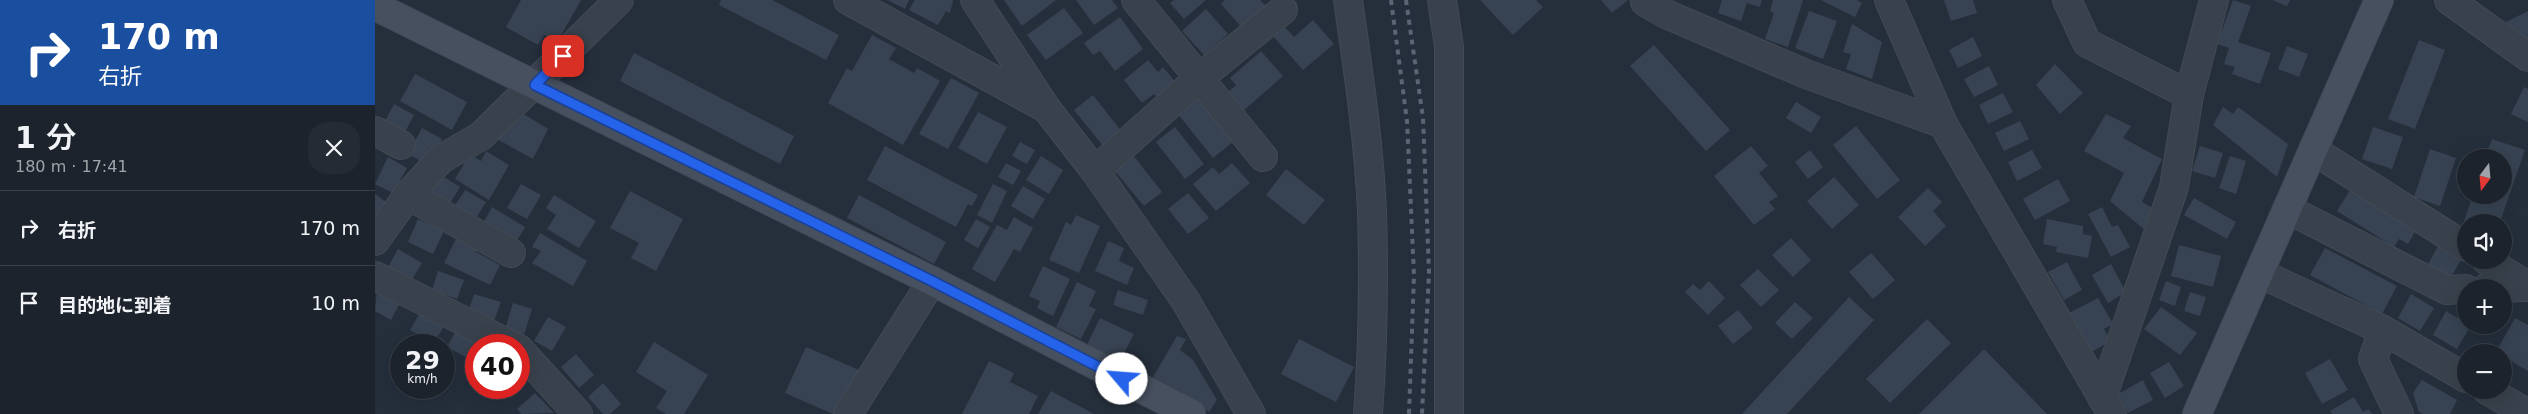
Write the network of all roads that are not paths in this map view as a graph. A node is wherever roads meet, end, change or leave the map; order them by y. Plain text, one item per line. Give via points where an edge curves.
1 (619, 0) edge
2 (848, 0) edge
3 (1136, 0) edge
4 (1348, 0) edge
5 (1442, 0) edge
6 (1889, 0) edge
7 (2067, 0) edge
8 (2214, 0) edge
9 (2379, 0) edge
10 (2449, 0) edge
11 (977, 1) edge
12 (1645, 2) dead end
13 (375, 6) edge
14 (1283, 10) dead end
15 (2528, 57) edge
16 (1198, 79) junction
17 (535, 85) junction
18 (2189, 95) junction
19 (1045, 108) junction
20 (1943, 124) junction
21 (375, 131) edge
22 (401, 145) dead end
23 (2313, 150) junction
24 (1263, 157) dead end
25 (1095, 171) junction
26 (409, 195) junction
27 (2287, 209) junction
28 (375, 242) edge
29 (2457, 242) edge
30 (511, 253) dead end
31 (2500, 269) edge
32 (2259, 274) junction
33 (375, 276) edge
34 (932, 281) junction
35 (2527, 286) edge
36 (2512, 287) edge
37 (2457, 289) edge
38 (2383, 330) junction
39 (489, 334) edge
40 (530, 361) edge
41 (2457, 373) edge
42 (2502, 399) edge
43 (2107, 406) edge
44 (578, 414) edge
45 (848, 414) edge
46 (1191, 414) edge
47 (1251, 414) edge
48 (1368, 414) edge
49 (1449, 414) edge
50 (2197, 414) edge
51 (2399, 414) edge
52 (2528, 414) edge

1 - 17 street
2 - 19 street
3 - 16 street
4 - 48 street via 1372,211 1373,344
5 - 49 street via 1449,47
6 - 20 street
7 - 18 street via 2087,43
8 - 18 street
9 - 23 street
10 - 15 street
11 - 19 street
12 - 20 street via 1806,74
13 - 17 street
14 - 16 street
16 - 24 street
16 - 25 street
17 - 26 street via 481,136 441,159
17 - 34 street
18 - 43 street via 2174,187
19 - 25 street
20 - 43 street
21 - 22 street
23 - 27 street
23 - 29 street
25 - 47 street via 1185,300
26 - 28 street
26 - 30 street
27 - 32 street
27 - 37 street via 2447,290
31 - 35 street
32 - 38 street
32 - 50 street
33 - 39 street
34 - 45 street
34 - 46 street
35 - 36 street
38 - 41 street
38 - 51 street via 2373,359
40 - 44 street
42 - 52 street

